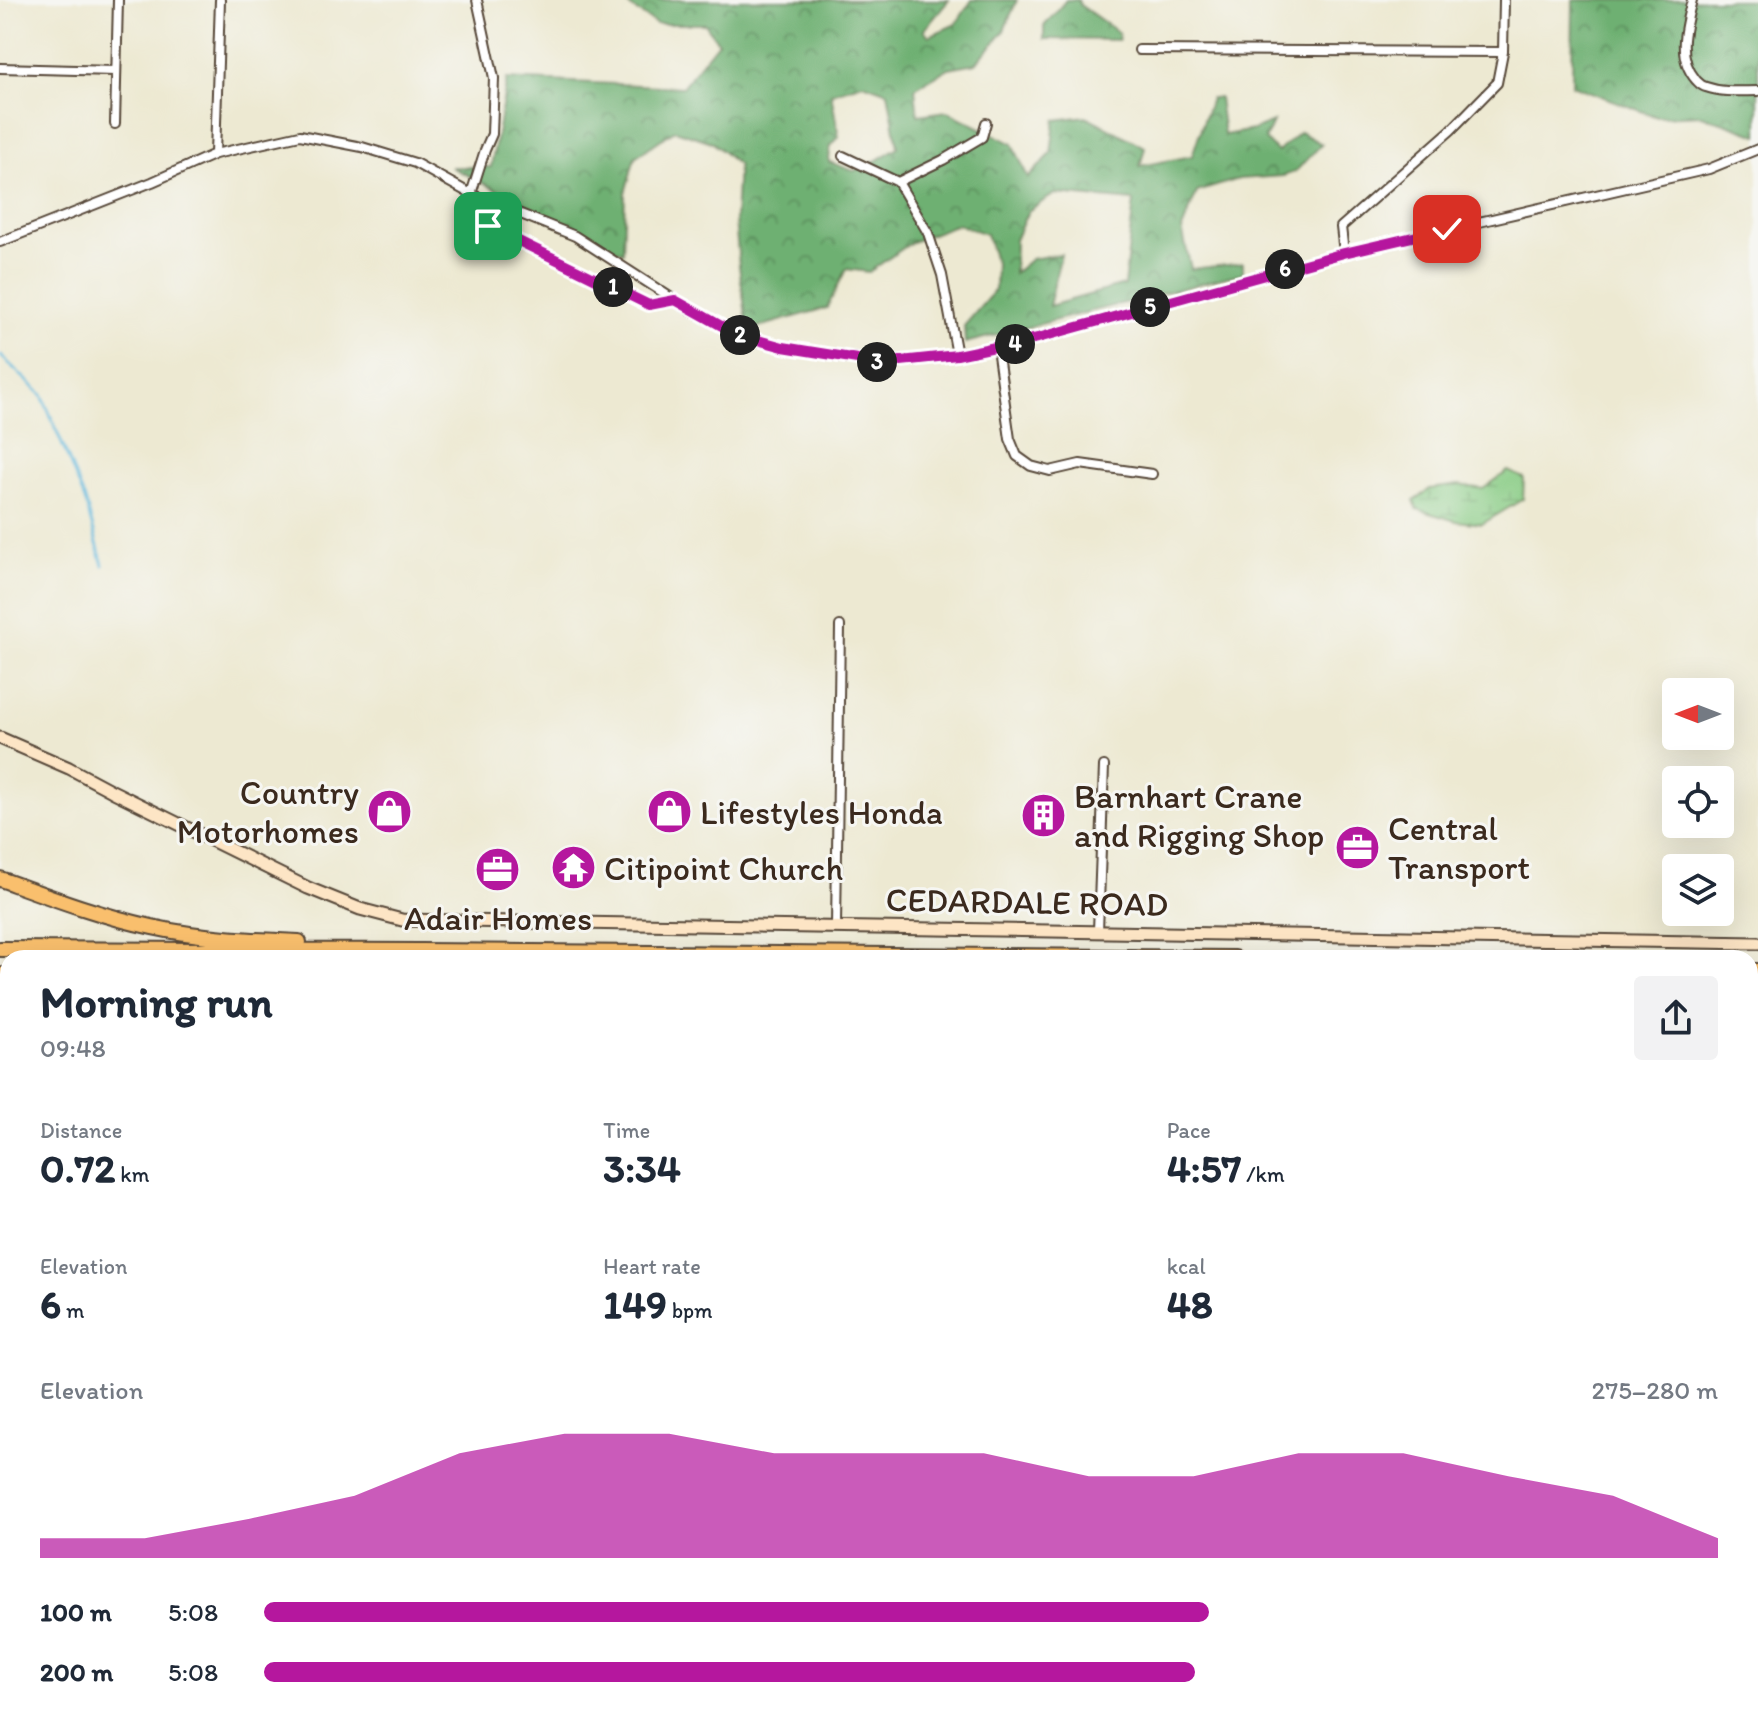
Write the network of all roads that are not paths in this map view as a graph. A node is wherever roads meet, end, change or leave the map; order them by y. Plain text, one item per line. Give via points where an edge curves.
1 (118, 0) edge
2 (220, 0) edge
3 (477, 0) edge
4 (1504, 0) edge
5 (1692, 0) edge
6 (1139, 50) dead end
7 (1503, 52) junction
8 (0, 68) edge
9 (115, 71) junction
10 (1758, 91) edge
11 (986, 123) dead end
12 (115, 124) dead end
13 (1758, 149) edge
14 (215, 154) junction
15 (843, 156) dead end
16 (898, 182) junction
17 (471, 194) junction
18 (484, 200) junction
19 (0, 242) edge
20 (1344, 253) junction
21 (675, 300) junction
22 (997, 348) junction
23 (957, 355) junction
24 (1152, 474) dead end
25 (840, 626) dead end
26 (0, 738) edge
27 (1104, 766) dead end
28 (0, 879) edge
29 (836, 927) junction
30 (1098, 931) junction
31 (1758, 943) edge
32 (0, 949) edge
33 (210, 950) edge
34 (408, 950) edge

1 - 9 street
2 - 14 street
3 - 17 street via 494,78 493,120
4 - 7 street
5 - 10 street via 1683,54 1688,71 1703,87
6 - 7 street
7 - 20 street via 1497,83 1341,227
8 - 9 street
9 - 12 street
11 - 16 street via 982,137
13 - 20 street via 1709,169
14 - 17 street via 300,135 395,156
14 - 19 street
15 - 16 street
16 - 23 street via 928,233
17 - 18 street
18 - 21 street via 575,236
18 - 21 street via 481,217 488,226 649,305
20 - 22 street
21 - 23 street via 736,334 783,347 882,363
22 - 23 street
22 - 24 street via 1017,456 1050,471 1080,464
25 - 29 street
26 - 29 street, CEDARDALE ROAD via 308,888 402,920
27 - 30 street
28 - 34 highway via 112,917 176,932
29 - 30 street, CEDARDALE ROAD
30 - 31 street, CEDARDALE ROAD
32 - 33 highway

